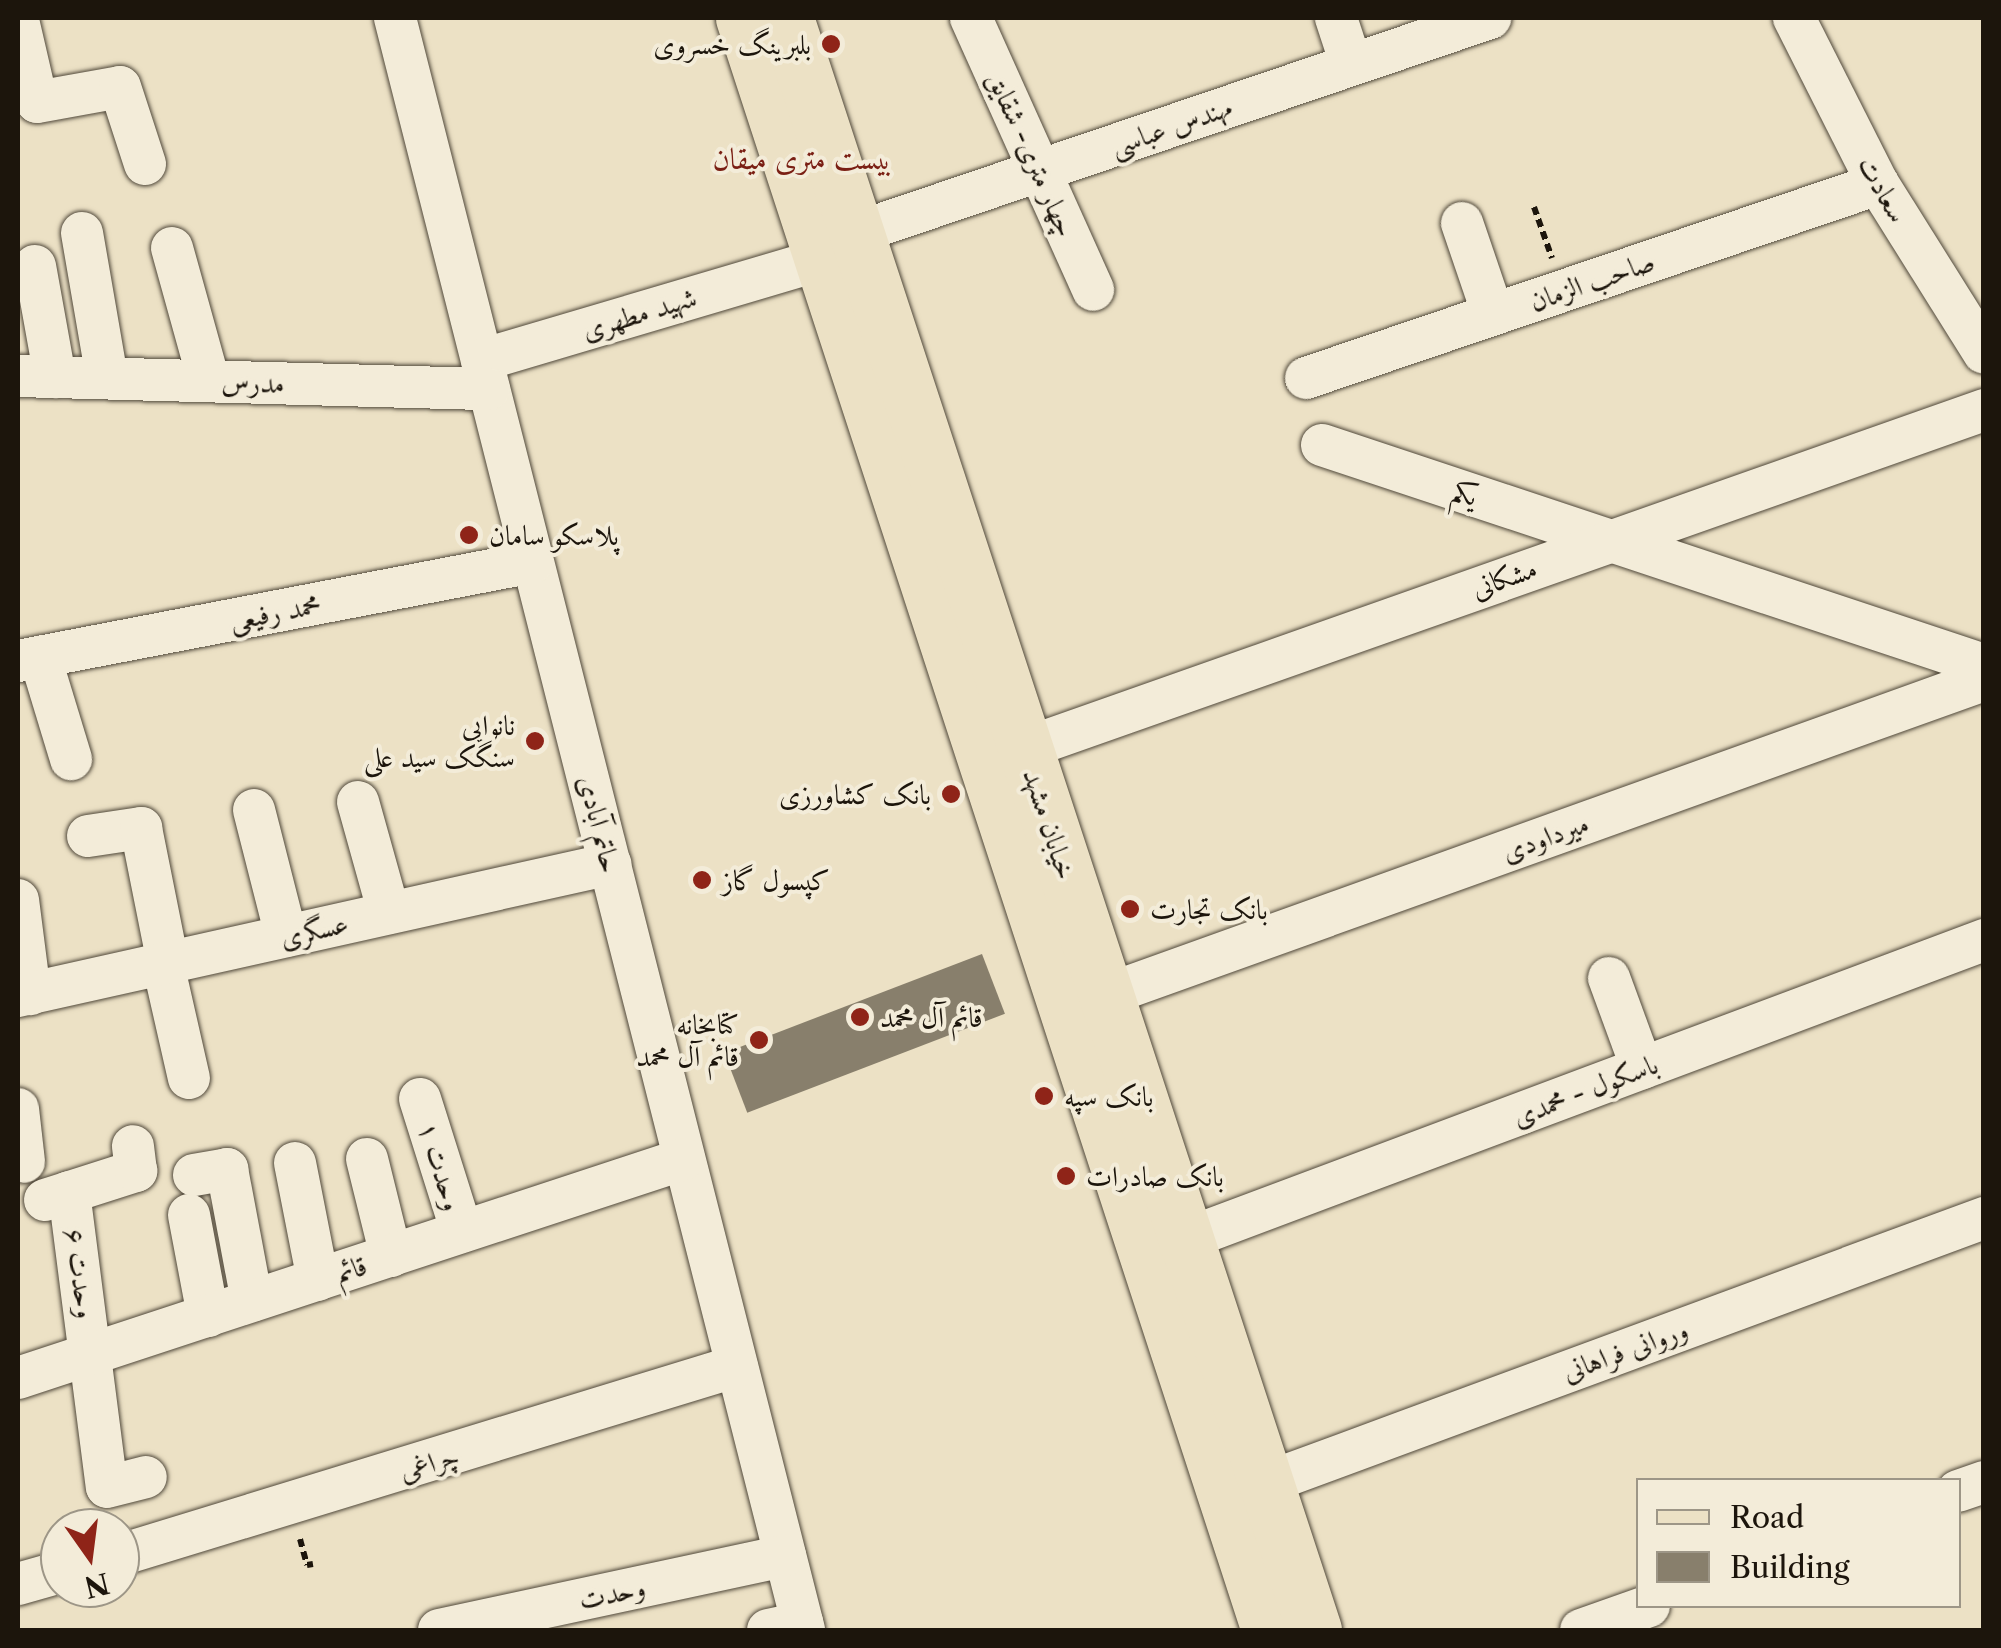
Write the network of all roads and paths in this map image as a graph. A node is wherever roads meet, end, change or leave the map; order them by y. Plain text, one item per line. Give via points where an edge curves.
1 (395, 18) edge
2 (742, 18) edge
3 (786, 18) edge
4 (971, 18) edge
5 (1336, 18) edge
6 (1490, 18) edge
7 (1794, 18) edge
8 (18, 20) edge
9 (1351, 64) junction
10 (145, 164) dead end
11 (1040, 170) junction
12 (1878, 184) junction
13 (1534, 207) dead end
14 (1462, 224) dead end
15 (82, 233) dead end
16 (854, 234) junction
17 (172, 248) dead end
18 (35, 266) dead end
19 (796, 266) dead end
20 (1094, 290) dead end
21 (1564, 290) junction
22 (1492, 314) junction
23 (1984, 353) edge
24 (485, 374) junction
25 (36, 376) edge
26 (107, 378) junction
27 (1306, 378) dead end
28 (208, 381) junction
29 (1984, 410) edge
30 (1322, 445) dead end
31 (1608, 540) junction
32 (533, 562) junction
33 (29, 659) edge
34 (1984, 665) edge
35 (1984, 680) edge
36 (1026, 748) junction
37 (71, 759) dead end
38 (358, 802) dead end
39 (254, 810) dead end
40 (88, 836) dead end
41 (610, 864) junction
42 (18, 900) edge
43 (389, 913) junction
44 (286, 936) junction
45 (1984, 940) edge
46 (166, 963) junction
47 (1608, 978) dead end
48 (1106, 994) junction
49 (24, 995) edge
50 (1642, 1068) junction
51 (189, 1078) dead end
52 (420, 1099) dead end
53 (18, 1109) edge
54 (133, 1146) dead end
55 (367, 1159) dead end
56 (684, 1159) junction
57 (24, 1162) dead end
58 (295, 1163) dead end
59 (1984, 1218) edge
60 (462, 1232) junction
61 (1186, 1239) junction
62 (391, 1256) junction
63 (318, 1280) junction
64 (252, 1301) junction
65 (208, 1316) junction
66 (93, 1354) junction
67 (737, 1366) junction
68 (18, 1378) edge
69 (146, 1477) dead end
70 (1266, 1483) junction
71 (140, 1549) edge
72 (786, 1556) junction
73 (1643, 1608) edge
74 (791, 1628) edge
75 (439, 1630) edge
76 (1269, 1630) edge
77 (1314, 1630) edge
78 (1581, 1630) edge

1 - 24 street, حاتم آبادی
2 - 76 main road, خیابان مشهد
3 - 16 main road, خیابان مشهد
4 - 11 street, چهار متری- شقایق
5 - 9 street
6 - 9 street, مهندس عباسی
7 - 12 street, سعادت
8 - 10 street via 38,102 120,87
9 - 11 street, مهندس عباسی
11 - 16 street, مهندس عباسی
11 - 20 street, چهار متری- شقایق
12 - 21 street, صاحب الزمان
12 - 23 street, سعادت
13 - 21 path
14 - 22 street
15 - 26 street
16 - 36 main road, خیابان مشهد
17 - 28 street
18 - 25 street
19 - 24 street, شهید مطهری
21 - 22 street, صاحب الزمان
22 - 27 street, صاحب الزمان
24 - 28 street, مدرس
24 - 32 street, حاتم آبادی
25 - 26 street, مدرس
26 - 28 street, مدرس
29 - 31 street, مشکانی
30 - 31 street, یکم
31 - 34 street, یکم
31 - 36 street, مشکانی
32 - 33 street, محمد رفیعی
32 - 41 street, حاتم آبادی
33 - 37 street
35 - 48 street, میرداودی
36 - 48 main road, خیابان مشهد
38 - 43 street
39 - 44 street
40 - 46 street via 142,828
41 - 43 street, عسگری
41 - 56 street, حاتم آبادی
42 - 49 street
43 - 44 street, عسگری
44 - 46 street, عسگری
45 - 50 street, باسکول - محمدی
46 - 49 street, عسگری
46 - 51 street
47 - 50 street
48 - 61 main road, خیابان مشهد
50 - 61 street, باسکول - محمدی
52 - 60 street, وحدت ۱
53 - 57 street
54 - 66 street, وحدت ۶ via 136,1171 57,1196
55 - 62 street
56 - 60 street, قائم
56 - 67 street, حاتم آبادی
58 - 63 street
59 - 70 street, وروانی فراهانی
60 - 62 street, قائم
61 - 70 main road, خیابان مشهد
62 - 63 street, قائم
63 - 64 street, قائم
64 - 65 street, قائم
64 - 65 street via 227,1169 191,1195
65 - 66 street, قائم
66 - 68 street, قائم
66 - 69 street, وحدت ۶ via 107,1487
67 - 71 street, چراغی
67 - 72 street, حاتم آبادی
70 - 77 main road, خیابان مشهد
72 - 74 street, حاتم آبادی
72 - 75 street, وحدت
73 - 78 street

